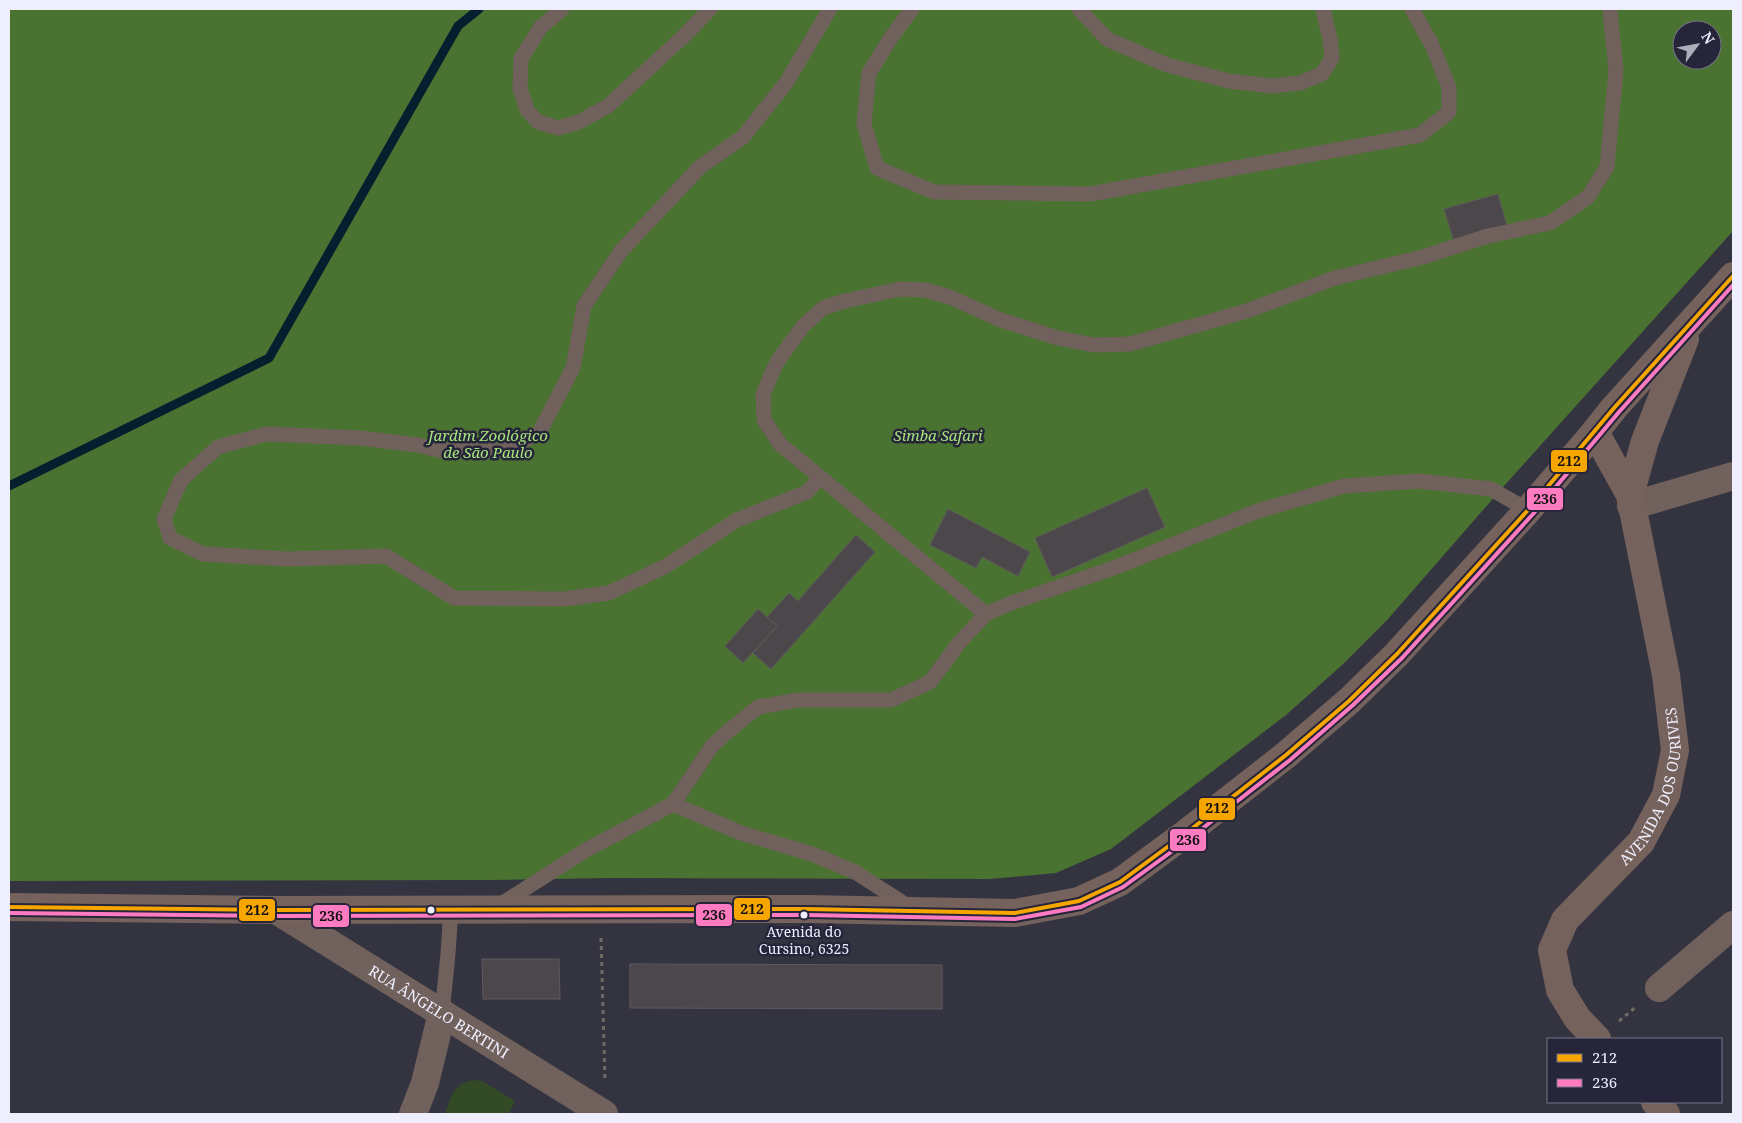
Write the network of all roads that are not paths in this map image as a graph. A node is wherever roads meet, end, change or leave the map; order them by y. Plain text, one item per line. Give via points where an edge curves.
1 (562, 9) edge
2 (710, 9) edge
3 (830, 9) edge
4 (912, 9) edge
5 (1079, 9) edge
6 (1323, 9) edge
7 (1412, 9) edge
8 (1610, 9) edge
9 (1733, 276) edge
10 (1692, 321) junction
11 (1595, 432) junction
12 (1733, 476) edge
13 (820, 478) junction
14 (1631, 501) junction
15 (1528, 510) junction
16 (986, 614) junction
17 (673, 804) junction
18 (9, 907) edge
19 (450, 909) junction
20 (494, 909) junction
21 (276, 910) junction
22 (916, 911) junction
23 (1733, 925) edge
24 (1659, 988) road end
25 (442, 1013) junction
26 (1595, 1038) edge
27 (1656, 1103) edge
28 (413, 1114) edge
29 (604, 1114) edge
30 (1666, 1114) edge

1 - 2 lane via 540,28 521,59 520,88 527,110 538,122 558,128 579,122 608,106
3 - 13 lane via 786,83 742,137 700,167 616,258 584,306 573,368 539,433 503,451 438,450 360,438 266,434 218,447 181,480 164,519 170,538 203,554 288,560 386,556 454,598 564,599 609,593 666,566 737,520 807,492
4 - 7 lane via 869,73 864,124 877,168 934,192 1090,194 1420,135 1449,112 1449,87 1432,45
5 - 6 lane via 1107,39 1167,65 1228,81 1272,86 1300,84 1322,74 1332,58
8 - 13 lane via 1616,71 1608,166 1588,197 1550,223 1488,236 1423,258 1335,278 1247,311 1130,344 1094,345 1058,338 924,290 900,289 823,308 802,326 776,362 763,394 764,420 780,444
9 - 10 main road
10 - 11 main road
10 - 14 main road, AVENIDA DOS OURIVES via 1645,441
11 - 14 main road, AVENIDA DOS OURIVES
11 - 15 main road
12 - 14 street
13 - 16 lane
14 - 26 main road, AVENIDA DOS OURIVES via 1666,675 1675,750 1666,795 1641,842 1565,920 1552,950 1560,990 1577,1018
15 - 16 lane via 1491,489 1420,481 1344,486 1258,511
15 - 22 main road via 1350,701 1286,755 1120,882 1079,901 1015,912
16 - 17 lane via 930,682 891,700 798,700 758,707 712,746
17 - 20 lane via 586,850
17 - 22 lane via 742,833 812,854 855,872
18 - 21 main road
19 - 20 main road
19 - 21 main road
19 - 25 lane
20 - 22 main road
21 - 25 street, RUA ÂNGELO BERTINI
23 - 24 street
25 - 28 street via 425,1083
25 - 29 street, RUA ÂNGELO BERTINI
27 - 30 main road

